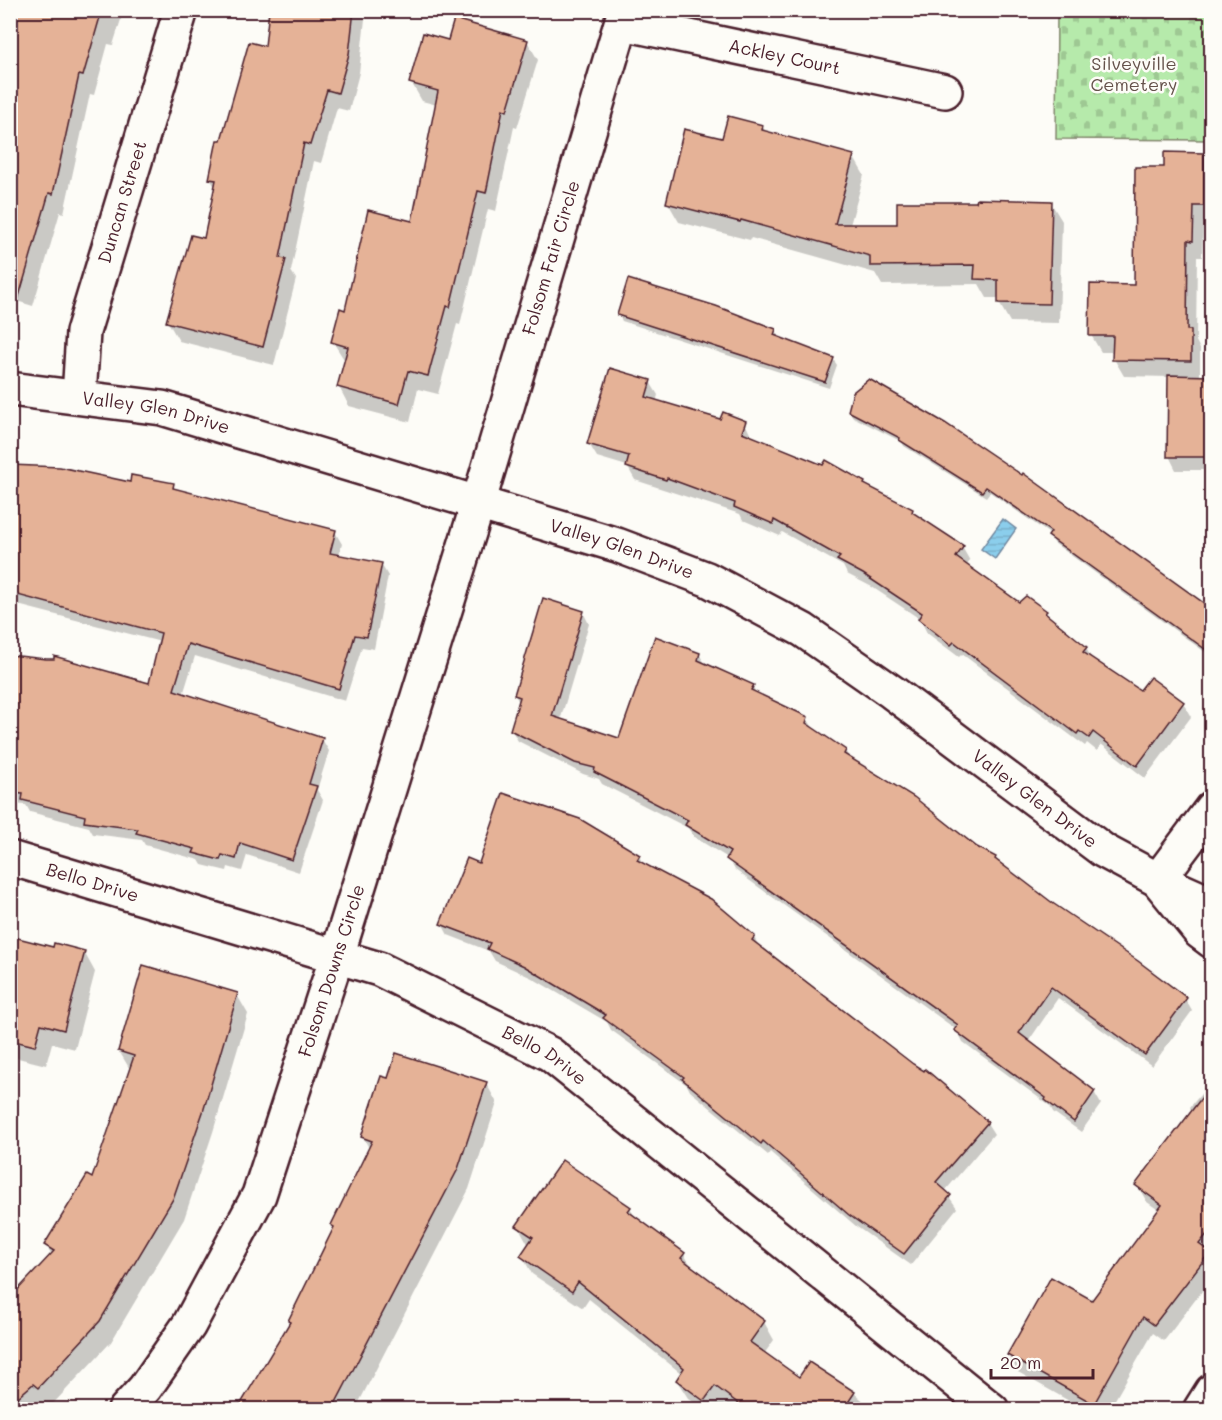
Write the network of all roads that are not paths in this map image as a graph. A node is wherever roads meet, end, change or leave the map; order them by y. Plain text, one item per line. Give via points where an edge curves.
1 (181, 10) edge
2 (624, 17) edge
3 (945, 91) dead end
4 (10, 389) edge
5 (79, 397) junction
6 (478, 504) junction
7 (1212, 808) edge
8 (10, 858) edge
9 (1158, 880) junction
10 (1212, 904) edge
11 (1212, 940) edge
12 (337, 956) junction
13 (1212, 1391) edge
14 (125, 1410) edge
15 (992, 1410) edge
16 (1200, 1410) edge

1 - 5 street, Duncan Street via 83,332
2 - 3 street, Ackley Court
2 - 6 street, Folsom Fair Circle
4 - 5 street, Valley Glen Drive
5 - 6 street, Valley Glen Drive via 162,408
6 - 9 street, Valley Glen Drive via 663,560 753,602 803,630 883,686 1104,851
6 - 12 street, Folsom Downs Circle
7 - 9 street
8 - 12 street, Bello Drive
9 - 10 street, Valley Glen Drive
9 - 11 street, Valley Glen Drive via 1200,932
12 - 14 street, Folsom Downs Circle via 259,1195 189,1325
12 - 15 street, Bello Drive via 379,969 550,1054
13 - 16 street

